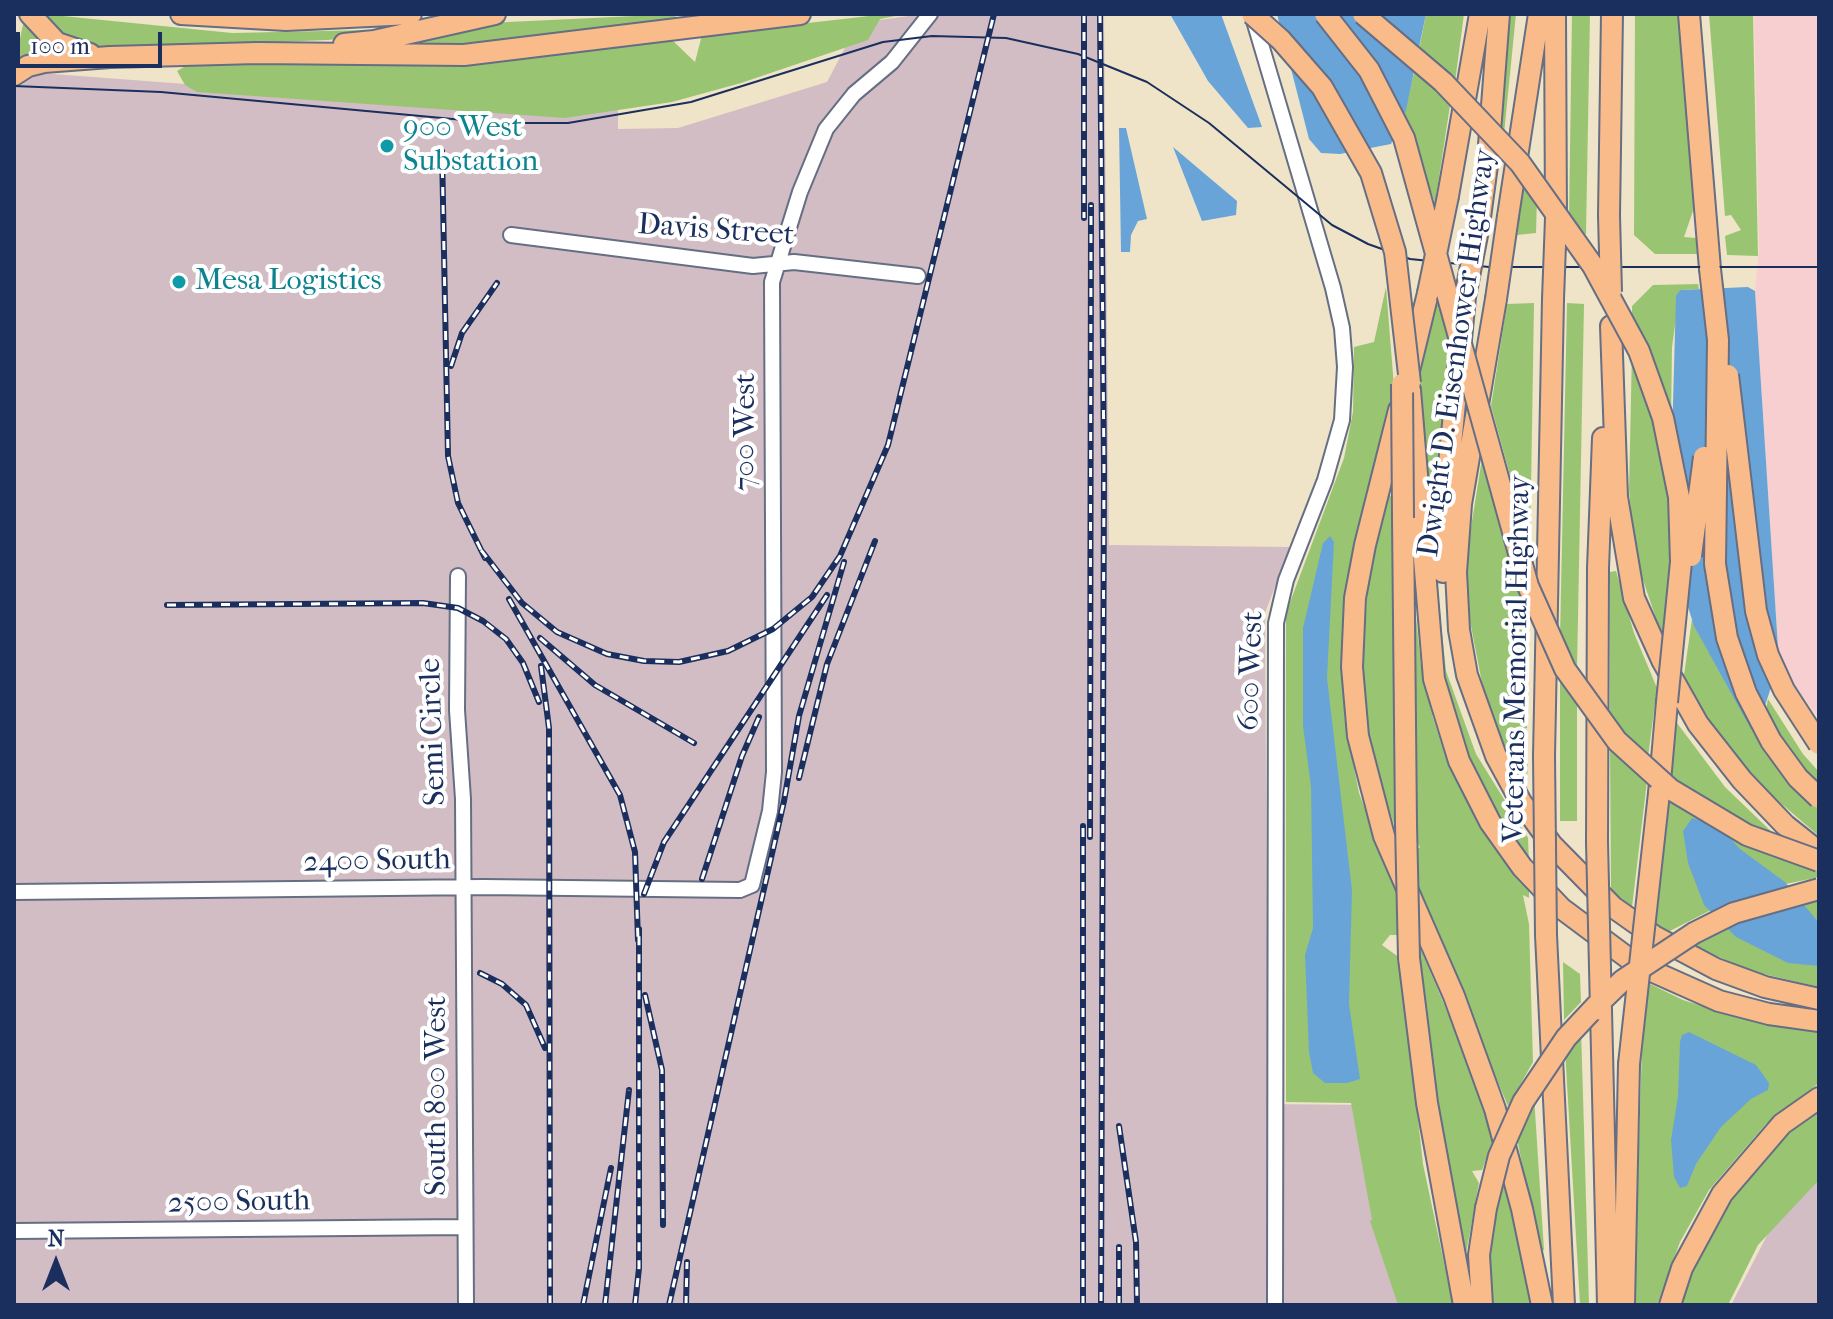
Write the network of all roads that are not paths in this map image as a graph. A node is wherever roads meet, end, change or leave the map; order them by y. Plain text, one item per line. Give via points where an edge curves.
1 (30, 14) edge
2 (181, 14) edge
3 (411, 14) edge
4 (495, 14) edge
5 (800, 14) edge
6 (930, 14) edge
7 (1252, 14) edge
8 (1325, 14) edge
9 (1363, 14) edge
10 (1472, 14) edge
11 (1480, 14) edge
12 (1499, 14) edge
13 (1539, 14) edge
14 (1555, 14) edge
15 (1612, 14) edge
16 (1689, 14) edge
17 (257, 53) junction
18 (110, 57) junction
19 (14, 75) edge
20 (1470, 81) junction
21 (511, 235) dead end
22 (777, 264) junction
23 (1710, 269) junction
24 (918, 276) dead end
25 (1611, 326) junction
26 (1411, 517) junction
27 (458, 576) dead end
28 (1470, 683) junction
29 (1667, 702) junction
30 (1819, 744) edge
31 (1819, 798) edge
32 (1819, 852) edge
33 (1819, 861) edge
34 (463, 887) junction
35 (1819, 889) edge
36 (740, 890) joint
37 (14, 892) edge
38 (1819, 999) edge
39 (1819, 1021) edge
40 (1819, 1098) edge
41 (464, 1227) junction
42 (14, 1231) edge
43 (466, 1305) edge
44 (1275, 1305) edge
45 (1464, 1305) edge
46 (1482, 1305) edge
47 (1542, 1305) edge
48 (1564, 1305) edge
49 (1608, 1305) edge
50 (1624, 1305) edge
51 (1670, 1305) edge

1 - 18 highway via 57,43
2 - 3 highway via 273,20
4 - 17 highway via 374,41
5 - 17 highway via 429,57
6 - 22 street, 700 West via 892,62 854,94 826,129
7 - 26 highway, bridge via 1318,82 1359,146 1391,234 1402,310
7 - 44 street, 600 West via 1333,288 1345,367 1342,420 1276,623
8 - 33 highway, bridge via 1369,70 1404,138 1528,586 1565,669 1605,727 1670,789 1747,835
9 - 29 highway, bridge via 1443,82 1520,163 1593,266 1639,351 1663,418 1679,497 1681,562
10 - 20 highway
11 - 20 highway
12 - 28 highway, bridge via 1488,158 1465,297 1442,540 1452,644
13 - 28 highway, Dwight D. Eisenhower Highway, bridge via 1457,538 1457,603
14 - 48 highway, Veterans Memorial Highway, bridge via 1556,218 1544,756 1546,935
15 - 25 highway, bridge
16 - 23 highway
17 - 18 highway
18 - 19 highway via 44,62
20 - 47 highway, bridge via 1428,293 1361,562 1352,650 1355,718 1378,820 1454,996 1495,1109
21 - 22 street, Davis Street via 753,266
22 - 24 street, Davis Street
22 - 36 street, 700 West via 772,282 774,772 752,885
23 - 29 highway, bridge via 1705,453
23 - 30 highway, bridge via 1724,316 1756,611 1784,690
23 - 31 highway, bridge via 1718,328 1715,564 1727,638 1746,693 1771,741
25 - 32 highway via 1617,497 1634,598 1698,724 1742,780
25 - 49 highway, bridge via 1599,514 1597,842
26 - 39 highway via 1444,720 1473,792 1522,867 1581,927 1653,974 1734,1006
26 - 45 highway, bridge via 1409,958 1427,1103
27 - 34 street, Semi Circle
28 - 38 highway, Dwight D. Eisenhower Highway via 1489,741 1521,802 1563,858 1602,898 1700,962 1765,987
29 - 50 highway, bridge via 1629,1064
34 - 36 street, 2400 South
34 - 37 street, 2400 South
34 - 41 street, South 800 West
35 - 46 highway, bridge via 1734,913 1694,933 1623,980 1566,1038 1523,1102 1499,1156 1479,1255
40 - 51 highway via 1782,1124 1722,1194 1682,1268
41 - 42 street, 2500 South
41 - 43 street, South 800 West

